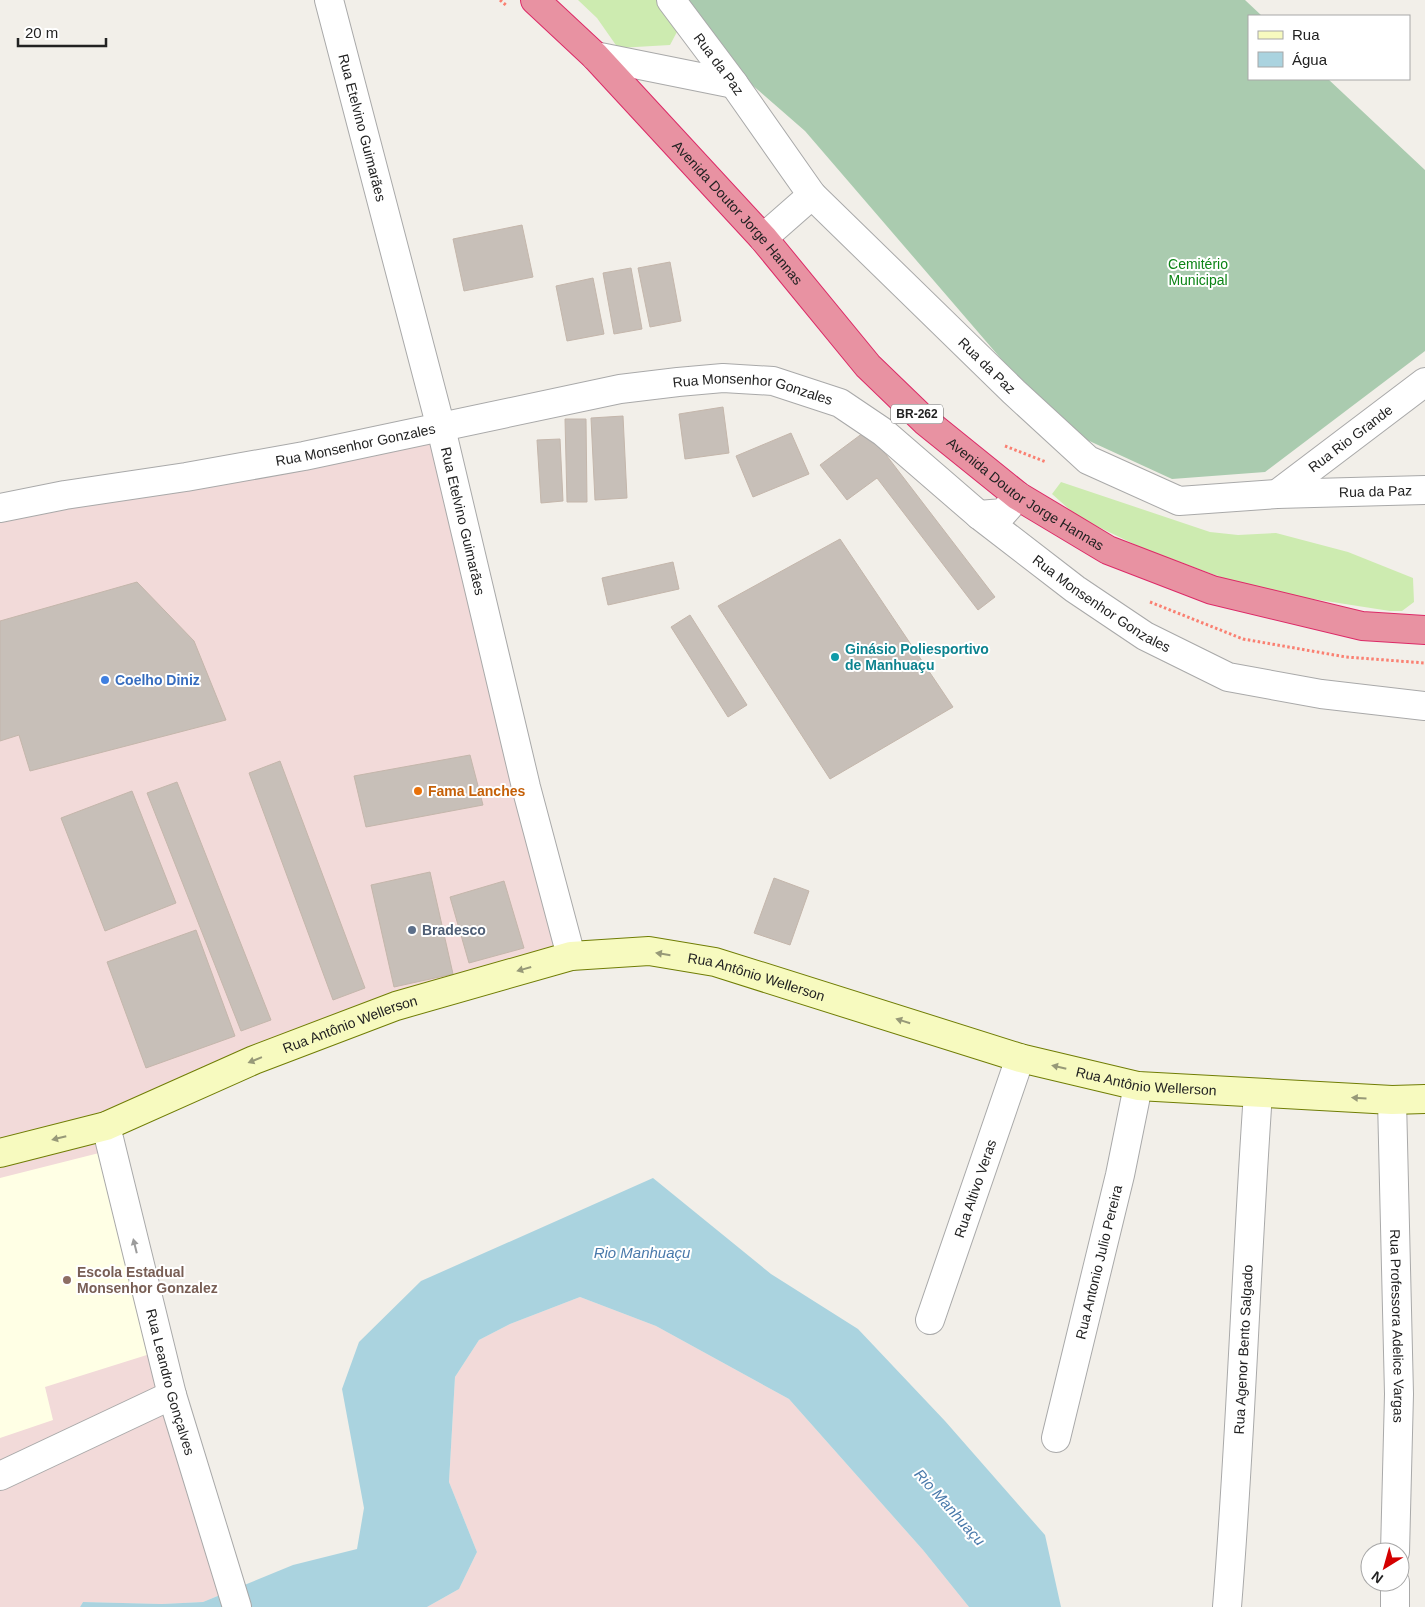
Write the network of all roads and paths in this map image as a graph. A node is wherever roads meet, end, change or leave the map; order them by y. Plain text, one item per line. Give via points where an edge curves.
1 (329, 0) edge
2 (535, 0) edge
3 (671, 0) edge
4 (595, 56) junction
5 (734, 84) junction
6 (812, 195) junction
7 (763, 238) junction
8 (1425, 382) edge
9 (441, 428) junction
10 (1425, 490) edge
11 (1277, 494) junction
12 (1018, 496) junction
13 (0, 508) edge
14 (979, 515) junction
15 (1425, 630) edge
16 (1425, 706) edge
17 (571, 956) junction
18 (1020, 1058) junction
19 (1138, 1086) junction
20 (1258, 1093) junction
21 (1425, 1099) edge
22 (1392, 1100) junction
23 (106, 1126) junction
24 (0, 1153) edge
25 (930, 1320) dead end
26 (172, 1395) junction
27 (1056, 1438) dead end
28 (0, 1476) edge
29 (1396, 1542) edge
30 (1395, 1592) edge
31 (234, 1599) edge
32 (1227, 1607) edge
33 (1395, 1607) edge

1 - 9 street, Rua Etelvino Guimarães
2 - 4 highway, Avenida Doutor Jorge Hannas / BR-262
3 - 5 street, Rua da Paz
4 - 5 street
4 - 7 highway, Avenida Doutor Jorge Hannas / BR-262
5 - 6 street, Rua da Paz
6 - 7 street
6 - 11 street, Rua da Paz via 1088,460 1179,501
7 - 12 highway, Avenida Doutor Jorge Hannas / BR-262 via 868,366 926,421
8 - 11 street, Rua Rio Grande
9 - 13 street, Rua Monsenhor Gonzales via 304,456
9 - 14 street, Rua Monsenhor Gonzales via 620,389 723,378 773,381 840,403 884,432
9 - 17 street, Rua Etelvino Guimarães via 526,787
10 - 11 street, Rua da Paz
12 - 14 street via 1003,513
12 - 15 highway, Avenida Doutor Jorge Hannas / BR-262 via 1108,550 1212,590 1362,626
14 - 16 street, Rua Monsenhor Gonzales via 1075,589 1145,636 1228,678 1321,694
18 -> 17 street, Rua Antônio Wellerson via 716,962 649,951
17 -> 23 street, Rua Antônio Wellerson via 396,1006 254,1060
19 -> 18 street, Rua Antônio Wellerson
18 - 25 street, Rua Altivo Veras
19 - 20 street, Rua Antônio Wellerson
19 - 27 street, Rua Antonio Julio Pereira via 1120,1175
22 -> 20 street, Rua Antônio Wellerson
20 - 32 street, Rua Agenor Bento Salgado
21 - 22 street, Rua Antônio Wellerson
22 - 29 street, Rua Professora Adelice Vargas via 1399,1394
23 -> 24 street, Rua Antônio Wellerson
26 -> 23 street, Rua Leandro Gonçalves
26 - 28 street
26 - 31 street, Rua Leandro Gonçalves
30 - 33 street

